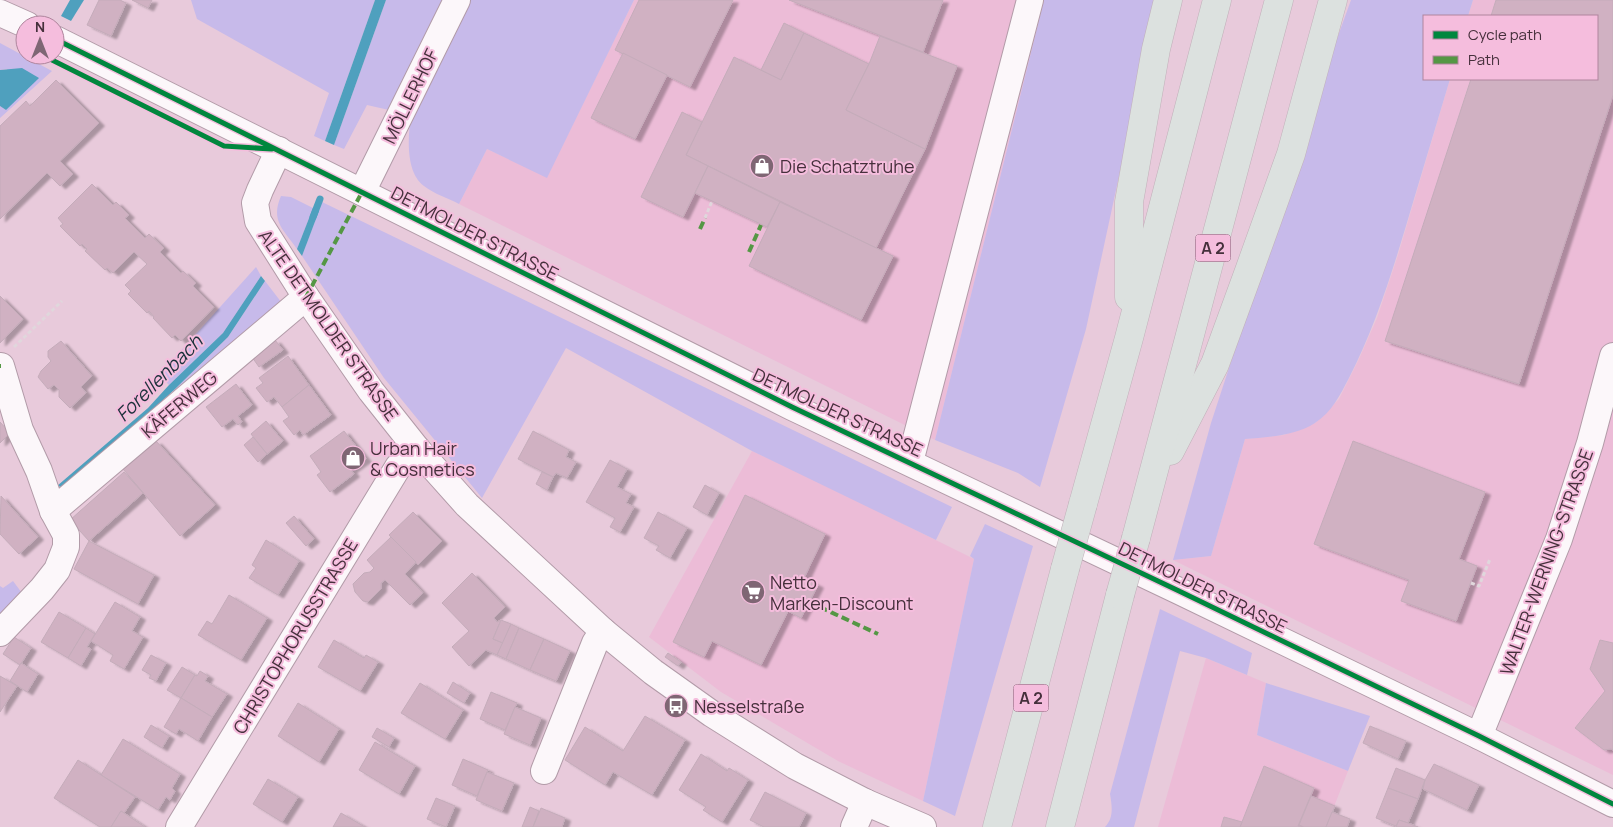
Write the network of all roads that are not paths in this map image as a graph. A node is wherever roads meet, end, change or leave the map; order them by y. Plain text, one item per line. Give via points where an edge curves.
1 (457, 0) edge
2 (1030, 0) edge
3 (1168, 0) edge
4 (1217, 0) edge
5 (1280, 0) edge
6 (1333, 0) edge
7 (0, 12) edge
8 (15, 19) edge
9 (65, 44) edge
10 (279, 150) junction
11 (362, 192) junction
12 (306, 298) junction
13 (1128, 338) junction
14 (1613, 356) edge
15 (0, 366) edge
16 (416, 449) junction
17 (910, 462) junction
18 (1146, 497) junction
19 (53, 511) junction
20 (604, 631) junction
21 (0, 633) edge
22 (1480, 736) junction
23 (544, 771) dead end
24 (865, 802) junction
25 (1613, 804) edge
26 (179, 827) edge
27 (854, 827) edge
28 (923, 827) edge
29 (997, 827) edge
30 (1060, 827) edge

1 - 11 street, MÖLLERHOF
2 - 17 street, DETMOLDER STRASSE
3 - 13 highway via 1129,202
4 - 13 highway, A 2
5 - 18 highway, A 2
6 - 18 highway via 1291,154 1216,364
7 - 8 street
9 - 10 street, DETMOLDER STRASSE
10 - 11 street, DETMOLDER STRASSE
10 - 12 street, ALTE DETMOLDER STRASSE via 255,203 258,221
11 - 17 street, DETMOLDER STRASSE via 784,403
12 - 16 street, ALTE DETMOLDER STRASSE
12 - 19 street, KÄFERWEG
13 - 29 highway, A 2, bridge
14 - 22 street, WALTER-WERNING-STRASSE via 1590,443 1558,540
15 - 19 street via 20,430
16 - 20 street, ALTE DETMOLDER STRASSE via 467,505
16 - 26 street, CHRISTOPHORUSSTRASSE via 398,467
17 - 22 street, DETMOLDER STRASSE
18 - 30 highway, A 2, bridge
19 - 21 street via 66,535 66,547 57,570
20 - 23 street via 594,643
20 - 24 street, ALTE DETMOLDER STRASSE via 653,672 736,729 795,766
22 - 25 street, DETMOLDER STRASSE
24 - 27 street
24 - 28 street, ALTE DETMOLDER STRASSE

